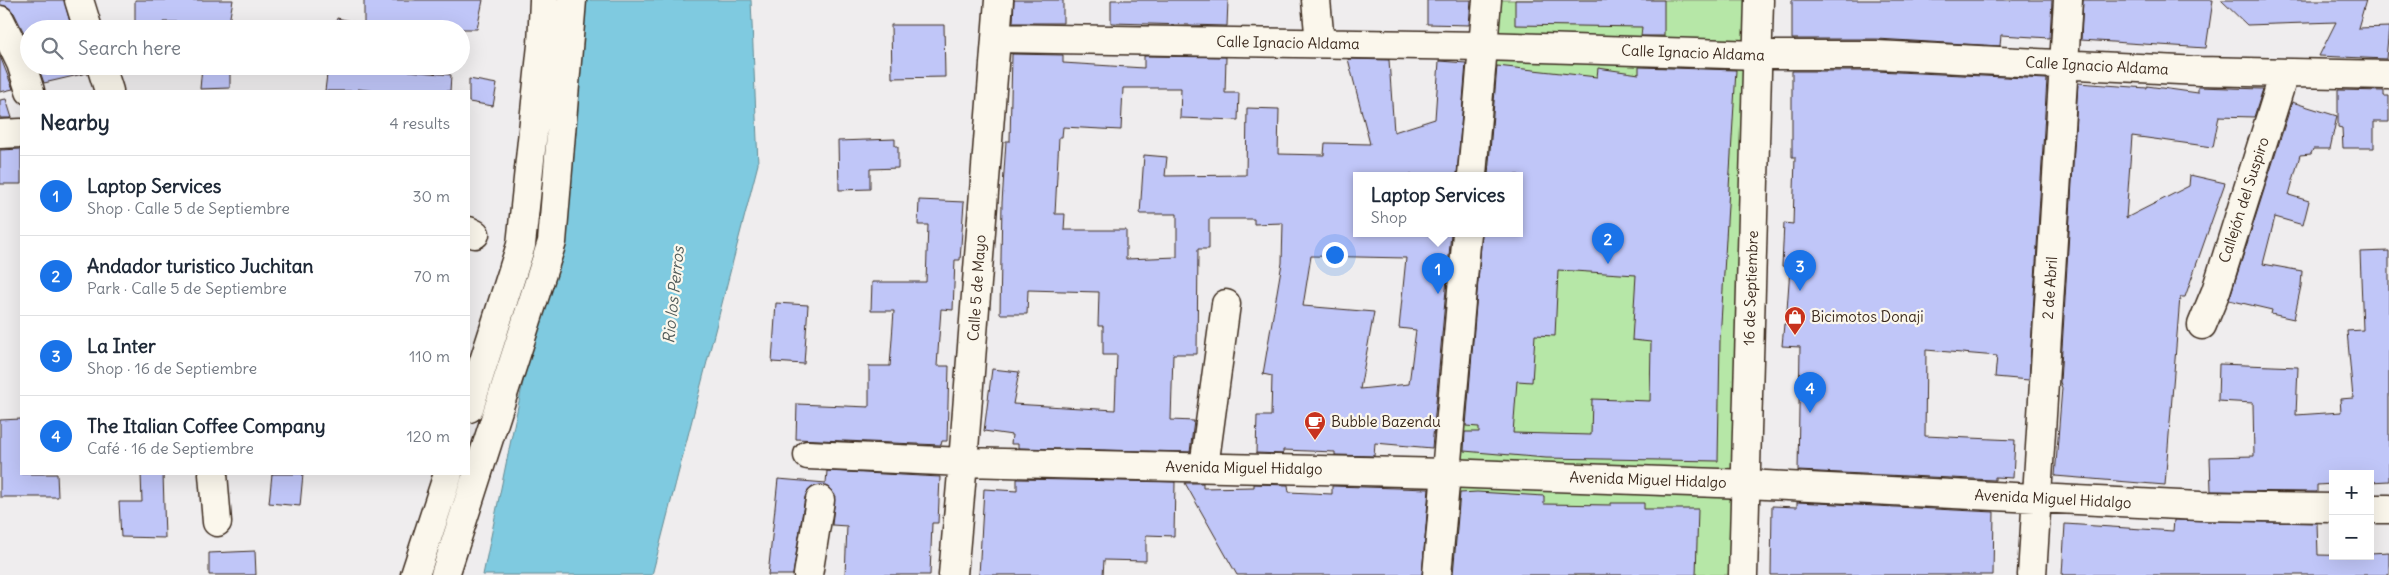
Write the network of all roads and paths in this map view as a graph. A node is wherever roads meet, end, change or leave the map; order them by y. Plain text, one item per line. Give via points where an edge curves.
1 (79, 0) edge
2 (544, 0) edge
3 (572, 0) edge
4 (999, 0) edge
5 (1316, 0) edge
6 (1488, 0) edge
7 (1759, 0) edge
8 (2068, 0) edge
9 (0, 20) edge
10 (85, 20) edge
11 (996, 38) junction
12 (1320, 43) junction
13 (1483, 46) junction
14 (1758, 55) junction
15 (20, 61) edge
16 (2064, 65) junction
17 (2284, 74) junction
18 (25, 75) edge
19 (104, 75) edge
20 (2389, 75) edge
21 (30, 90) edge
22 (109, 90) edge
23 (20, 133) edge
24 (0, 134) edge
25 (1472, 172) edge
26 (1467, 237) edge
27 (1226, 304) dead end
28 (2202, 325) dead end
29 (470, 405) edge
30 (808, 456) dead end
31 (964, 462) junction
32 (1204, 467) junction
33 (1446, 473) junction
34 (213, 475) edge
35 (448, 475) edge
36 (1746, 484) junction
37 (2037, 498) junction
38 (820, 500) dead end
39 (2329, 508) edge
40 (2374, 509) edge
41 (2389, 509) edge
42 (217, 522) dead end
43 (415, 575) edge
44 (445, 575) edge
45 (808, 575) edge
46 (953, 575) edge
47 (1437, 575) edge
48 (1743, 575) edge
49 (2032, 575) edge

1 - 10 street
2 - 29 street via 521,245
3 - 44 street via 552,242
4 - 11 street, Calle 5 de Mayo
5 - 12 street
6 - 13 street
7 - 14 street, 16 de Septiembre
8 - 16 street, 2 de Abril
9 - 15 street
11 - 12 street, Calle Ignacio Aldama
11 - 31 street, Calle 5 de Mayo
12 - 13 street, Calle Ignacio Aldama
13 - 14 street, Calle Ignacio Aldama
13 - 25 street
14 - 16 street, Calle Ignacio Aldama via 1876,55
14 - 36 street, 16 de Septiembre
16 - 17 street, Calle Ignacio Aldama
16 - 37 street, 2 de Abril
17 - 20 street, Calle Ignacio Aldama
17 - 28 street, Callejón del Suspiro via 2216,291
18 - 21 street
19 - 22 street
23 - 24 street
26 - 33 street
27 - 32 street
30 - 31 street, Avenida Miguel Hidalgo
31 - 32 street, Avenida Miguel Hidalgo
31 - 46 street, Calle 5 de Mayo
32 - 33 street, Avenida Miguel Hidalgo
33 - 36 street, Avenida Miguel Hidalgo
33 - 47 street
34 - 42 street
35 - 43 street
36 - 37 street, Avenida Miguel Hidalgo
36 - 48 street, 16 de Septiembre
37 - 39 street, Avenida Miguel Hidalgo
37 - 49 street, 2 de Abril
38 - 45 street
40 - 41 street

